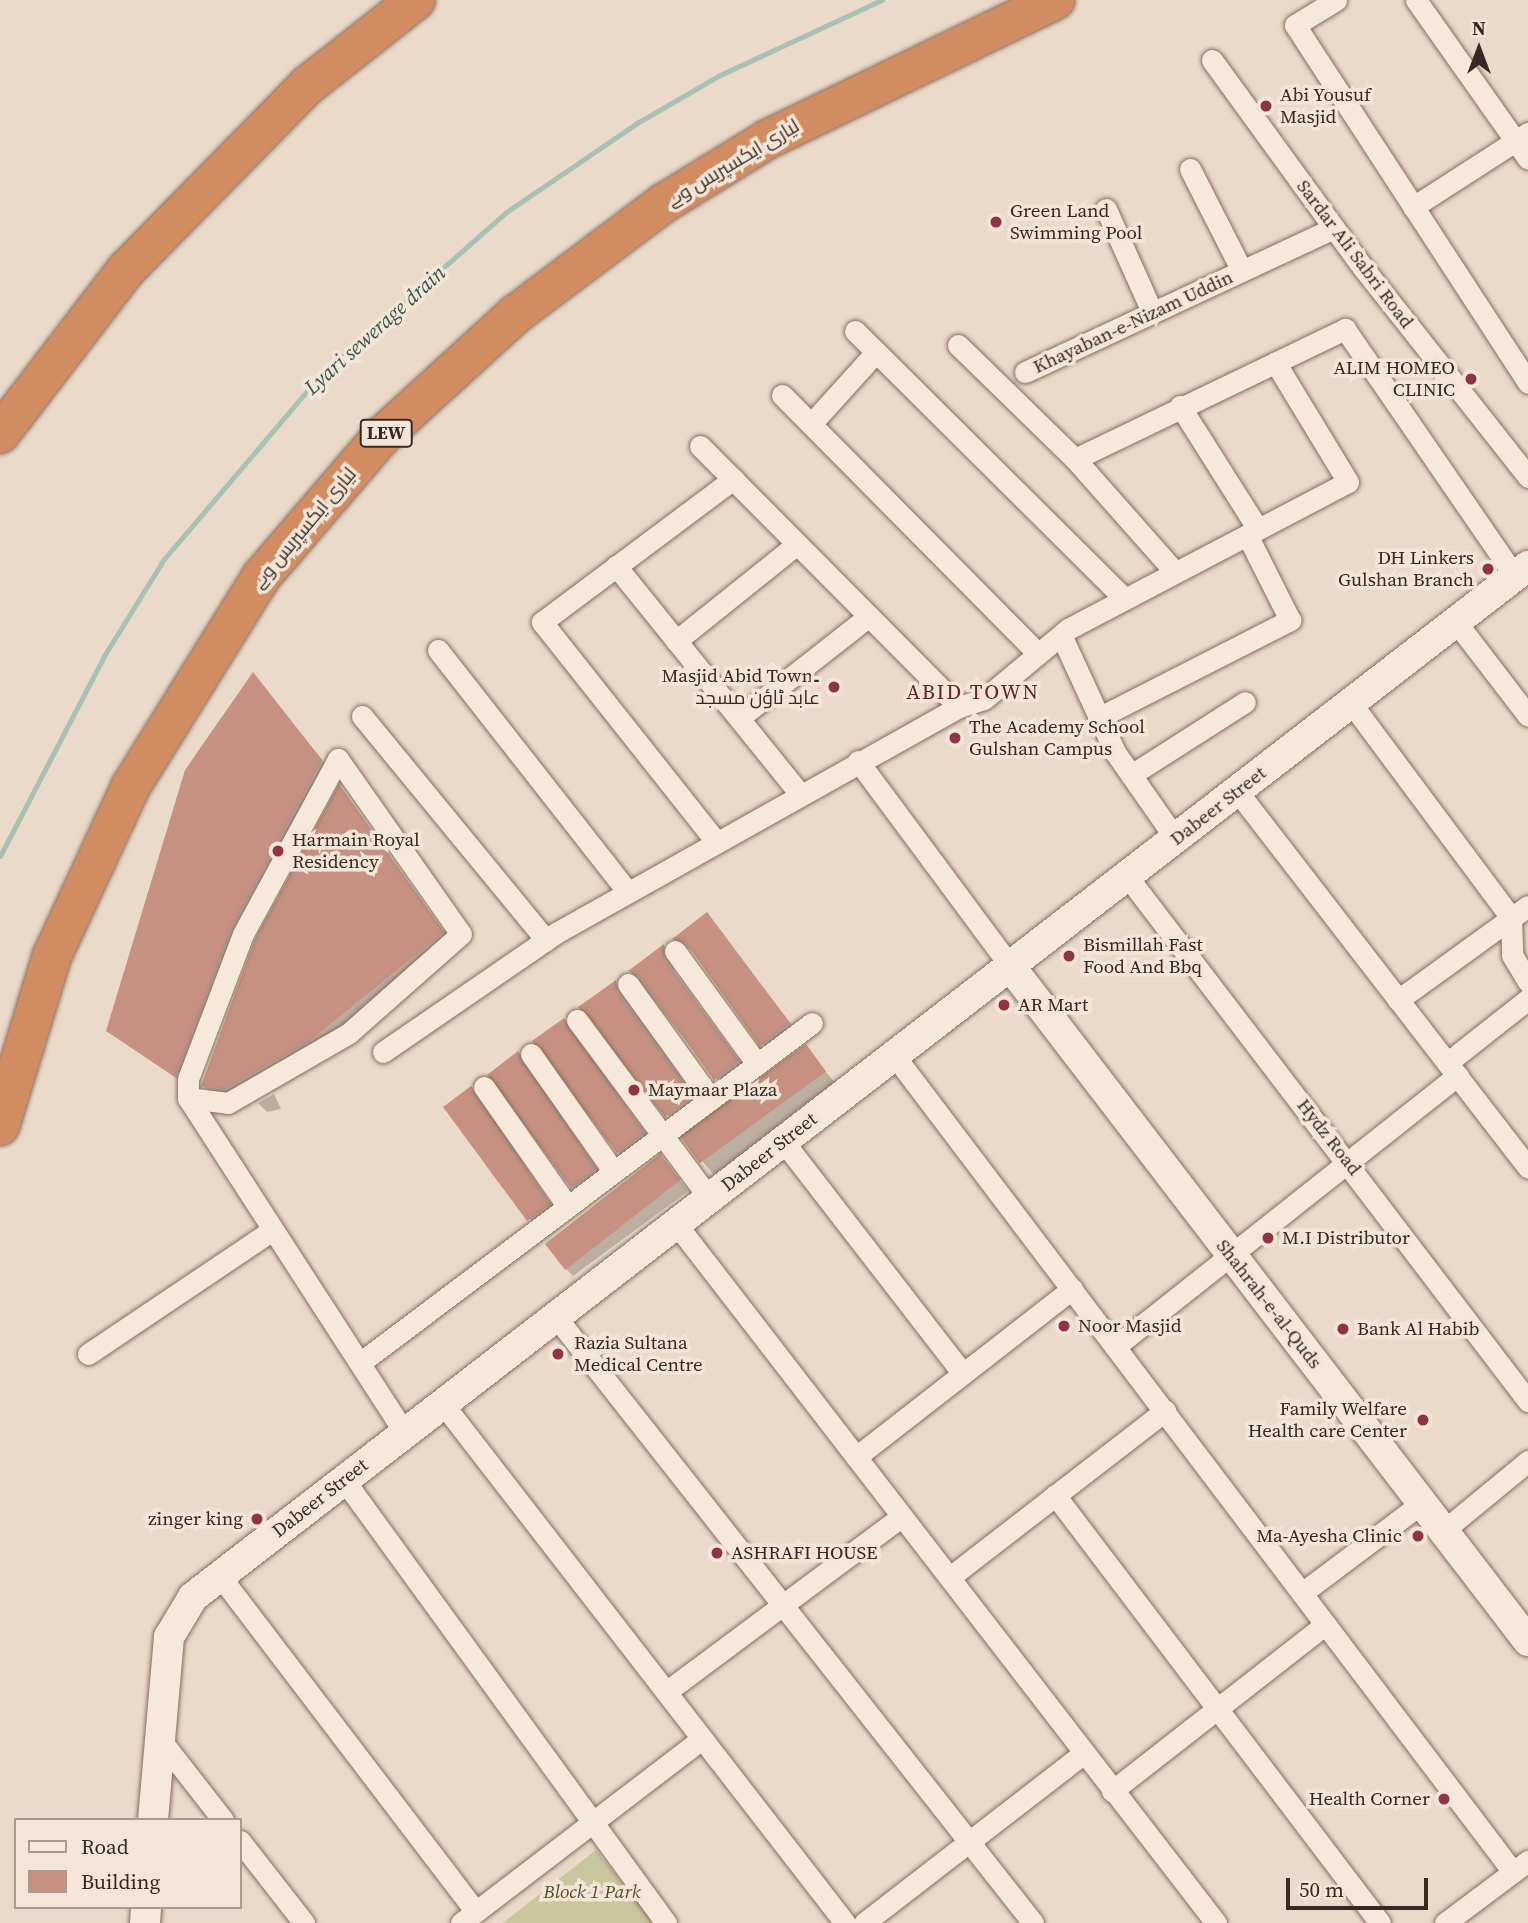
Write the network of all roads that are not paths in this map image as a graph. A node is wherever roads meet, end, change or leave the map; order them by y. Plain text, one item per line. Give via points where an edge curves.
1 (415, 0) edge
2 (1055, 0) edge
3 (1336, 0) edge
4 (1416, 0) edge
5 (1212, 60) dead end
6 (1522, 137) edge
7 (1528, 159) edge
8 (1190, 169) dead end
9 (1413, 206) junction
10 (1106, 209) dead end
11 (1334, 228) junction
12 (1242, 271) junction
13 (1152, 312) junction
14 (855, 331) dead end
15 (958, 345) dead end
16 (876, 352) junction
17 (1275, 362) junction
18 (1025, 372) dead end
19 (1528, 383) edge
20 (782, 395) dead end
21 (1180, 406) junction
22 (811, 424) junction
23 (0, 434) edge
24 (699, 446) dead end
25 (1075, 459) junction
26 (1528, 477) edge
27 (733, 479) junction
28 (1252, 531) junction
29 (797, 544) junction
30 (616, 566) junction
31 (1522, 571) edge
32 (1175, 572) junction
33 (1125, 599) junction
34 (869, 616) junction
35 (1456, 622) junction
36 (1061, 635) junction
37 (676, 640) junction
38 (438, 650) dead end
39 (1038, 654) junction
40 (1245, 702) dead end
41 (1351, 703) junction
42 (959, 707) junction
43 (362, 716) dead end
44 (1528, 716) edge
45 (738, 718) junction
46 (1098, 718) junction
47 (858, 761) junction
48 (1131, 775) junction
49 (1237, 791) junction
50 (799, 793) junction
51 (1175, 838) junction
52 (715, 839) junction
53 (1126, 876) junction
54 (627, 891) junction
55 (1520, 912) edge
56 (546, 940) junction
57 (675, 951) dead end
58 (1010, 966) junction
59 (1528, 982) edge
60 (628, 984) dead end
61 (1528, 999) edge
62 (1398, 1000) junction
63 (578, 1020) dead end
64 (812, 1023) dead end
65 (383, 1052) dead end
66 (531, 1054) dead end
67 (894, 1055) junction
68 (757, 1064) junction
69 (1452, 1069) junction
70 (484, 1087) dead end
71 (188, 1098) junction
72 (711, 1099) junction
73 (0, 1126) edge
74 (661, 1137) junction
75 (783, 1141) junction
76 (1347, 1160) junction
77 (1528, 1168) edge
78 (614, 1172) junction
79 (710, 1199) junction
80 (568, 1207) junction
81 (677, 1225) junction
82 (271, 1231) junction
83 (1232, 1256) junction
84 (1072, 1289) junction
85 (556, 1317) junction
86 (1116, 1346) junction
87 (88, 1354) dead end
88 (361, 1362) junction
89 (963, 1374) junction
90 (1528, 1401) edge
91 (443, 1404) junction
92 (1165, 1411) junction
93 (404, 1432) junction
94 (856, 1457) junction
95 (1528, 1461) edge
96 (344, 1480) junction
97 (1055, 1495) junction
98 (1422, 1503) junction
99 (902, 1516) junction
100 (1443, 1531) junction
101 (220, 1576) junction
102 (950, 1577) junction
103 (1302, 1592) junction
104 (783, 1605) junction
105 (1326, 1624) junction
106 (1528, 1641) edge
107 (666, 1692) junction
108 (1218, 1709) junction
109 (159, 1738) junction
110 (702, 1739) junction
111 (1083, 1754) junction
112 (1112, 1791) junction
113 (153, 1818) edge
114 (221, 1818) edge
115 (591, 1823) junction
116 (970, 1842) junction
117 (242, 1844) edge
118 (1520, 1867) edge
119 (468, 1917) edge
120 (304, 1923) edge
121 (666, 1923) edge
122 (845, 1923) edge
123 (864, 1923) edge
124 (1033, 1923) edge
125 (1216, 1923) edge
126 (1380, 1923) edge
127 (1446, 1923) edge

1 - 23 highway via 308,85 126,270
2 - 73 highway, لیاری ایکسپریس وے / LEW via 779,133 695,183 554,283 380,438 254,587 131,786 52,956
3 - 9 street via 1295,24
4 - 6 street
5 - 11 street, Sardar Ali Sabri Road
6 - 7 street
6 - 9 street
8 - 12 street, Khayaban-e-Nizam Uddin
9 - 19 street
10 - 13 street
11 - 12 street, Khayaban-e-Nizam Uddin
11 - 26 street, Sardar Ali Sabri Road
12 - 13 street, Khayaban-e-Nizam Uddin
13 - 18 street, Khayaban-e-Nizam Uddin
14 - 16 street
15 - 25 street
16 - 22 street
16 - 33 street
17 - 21 street
17 - 28 street via 1348,482
17 - 31 street via 1345,329
20 - 22 street
21 - 25 street
21 - 28 street
22 - 39 street
24 - 27 street
25 - 32 street
27 - 29 street
27 - 30 street
28 - 32 street
28 - 46 street via 1290,620
29 - 34 street
29 - 37 street
30 - 37 street
30 - 52 street via 542,622
31 - 35 street, Dabeer Street
32 - 33 street
33 - 36 street
34 - 42 street
34 - 45 street
35 - 41 street, Dabeer Street
35 - 44 street
36 - 39 street
36 - 46 street
37 - 45 street
38 - 54 street
39 - 42 street via 984,699
40 - 48 street
41 - 49 street, Dabeer Street
41 - 55 street
42 - 47 street
43 - 56 street
45 - 50 street
46 - 48 street
47 - 50 street
47 - 58 street
48 - 51 street
49 - 51 street, Dabeer Street
49 - 62 street
50 - 52 street
51 - 53 street, Dabeer Street
52 - 54 street
53 - 58 street, Dabeer Street
53 - 76 street, Hydz Road
54 - 56 street
55 - 59 street via 1512,955
55 - 62 street
56 - 65 street
57 - 68 street
58 - 67 street, Dabeer Street
58 - 83 street, Shahrah-e-al-Quds
60 - 72 street
61 - 69 street
62 - 69 street
63 - 74 street
64 - 68 street
66 - 78 street
67 - 75 street, Dabeer Street
67 - 84 street
68 - 72 street
69 - 76 street
69 - 77 street
70 - 80 street
71 - 71 street via 228,1103 349,1033 461,934 338,759 243,934 188,1079
71 - 82 street
72 - 74 street
74 - 78 street
74 - 79 street
75 - 79 street, Dabeer Street
75 - 89 street
76 - 83 street
76 - 90 street, Hydz Road
78 - 80 street
79 - 81 street, Dabeer Street
80 - 88 street
81 - 85 street, Dabeer Street
81 - 94 street
82 - 87 street
82 - 88 street
83 - 86 street
83 - 98 street, Shahrah-e-al-Quds
84 - 86 street
84 - 89 street
85 - 91 street, Dabeer Street
85 - 104 street
86 - 92 street
88 - 93 street
89 - 94 street
91 - 93 street, Dabeer Street
91 - 107 street
92 - 97 street
92 - 103 street
93 - 96 street, Dabeer Street
94 - 99 street
95 - 100 street
96 - 101 street, Dabeer Street
96 - 115 street
97 - 102 street
97 - 108 street
98 - 100 street, Shahrah-e-al-Quds
98 - 103 street
99 - 102 street
99 - 104 street
100 - 106 street, Shahrah-e-al-Quds
101 - 109 street, Dabeer Street via 193,1597 169,1637
101 - 119 street
102 - 111 street
103 - 105 street
104 - 107 street
104 - 116 street
105 - 108 street
105 - 118 street
107 - 110 street
108 - 112 street
108 - 126 street
109 - 113 street, Dabeer Street
109 - 114 street
110 - 115 street
110 - 122 street
111 - 112 street
111 - 116 street
112 - 125 street
115 - 119 street
115 - 121 street
116 - 123 street
116 - 124 street
117 - 120 street
118 - 127 street

